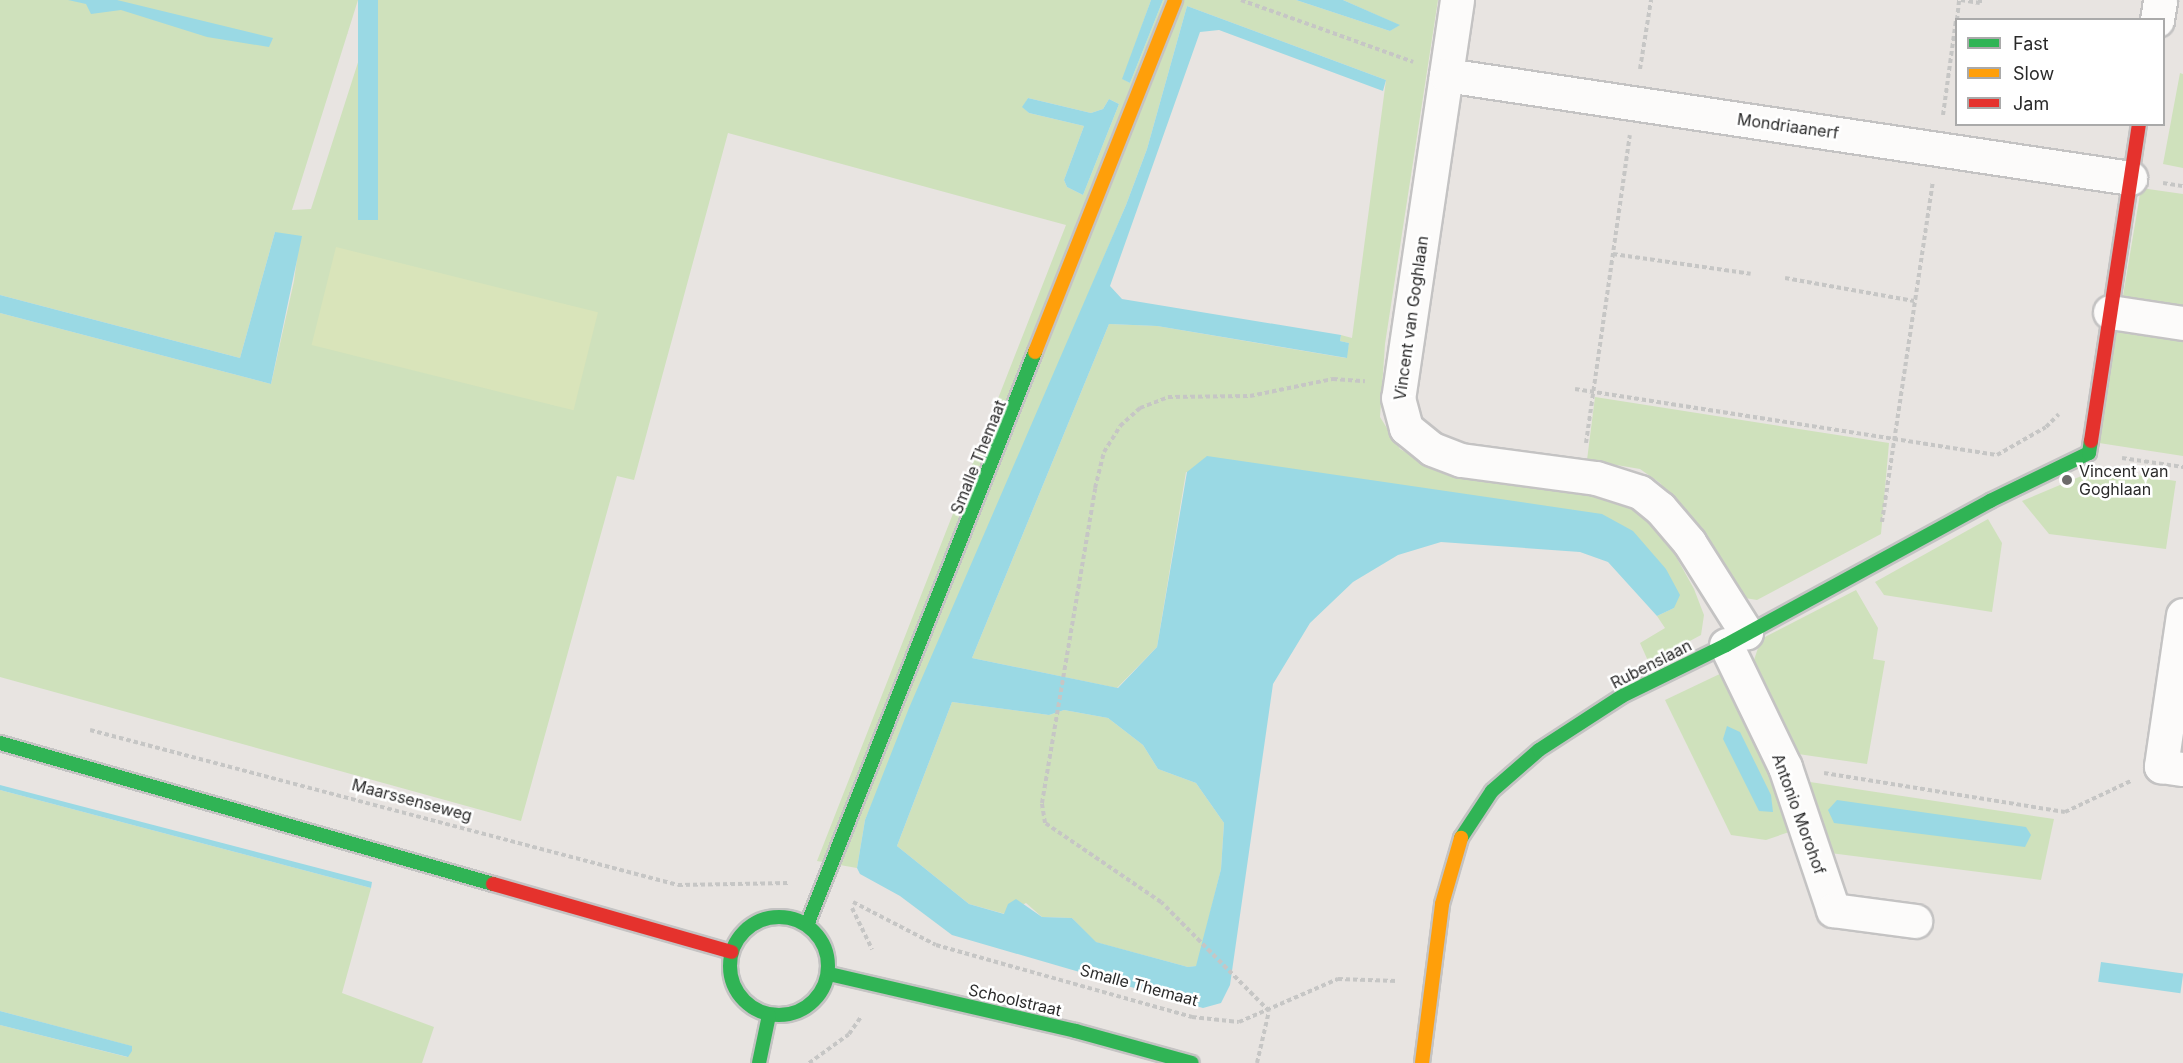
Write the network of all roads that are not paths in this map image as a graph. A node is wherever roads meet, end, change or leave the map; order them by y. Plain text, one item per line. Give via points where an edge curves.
1 (1175, 0) edge
2 (1457, 0) edge
3 (2160, 0) edge
4 (2157, 18) edge
5 (1446, 75) junction
6 (2139, 126) edge
7 (2130, 178) junction
8 (2110, 312) junction
9 (2183, 323) edge
10 (2183, 615) edge
11 (1736, 639) junction
12 (0, 743) edge
13 (2172, 768) edge
14 (1915, 921) dead end
15 (807, 925) junction
16 (732, 952) junction
17 (829, 974) junction
18 (768, 1015) junction
19 (759, 1063) edge
20 (1192, 1063) edge
21 (1422, 1063) edge

1 - 15 street, Smalle Themaat
2 - 5 street, Vincent van Goghlaan
3 - 4 street
5 - 7 street, Mondriaanerf
5 - 11 street, Vincent van Goghlaan via 1401,372 1400,414 1406,428 1432,449 1461,460 1625,484 1660,508 1689,542
6 - 7 street
7 - 8 street
8 - 9 street
8 - 11 street, Rubenslaan via 2089,453 1990,501
10 - 13 street
11 - 14 street, Antonio Morohof via 1833,910
11 - 21 street, Rubenslaan via 1622,696 1539,750 1492,790 1462,836 1442,904
12 - 16 street
15 - 16 street via 778,916 763,920 749,927
15 - 17 street via 820,938 828,955
16 - 18 street via 733,984 753,1009
17 - 18 street via 814,1002 800,1012
17 - 20 street, Schoolstraat
18 - 19 street

